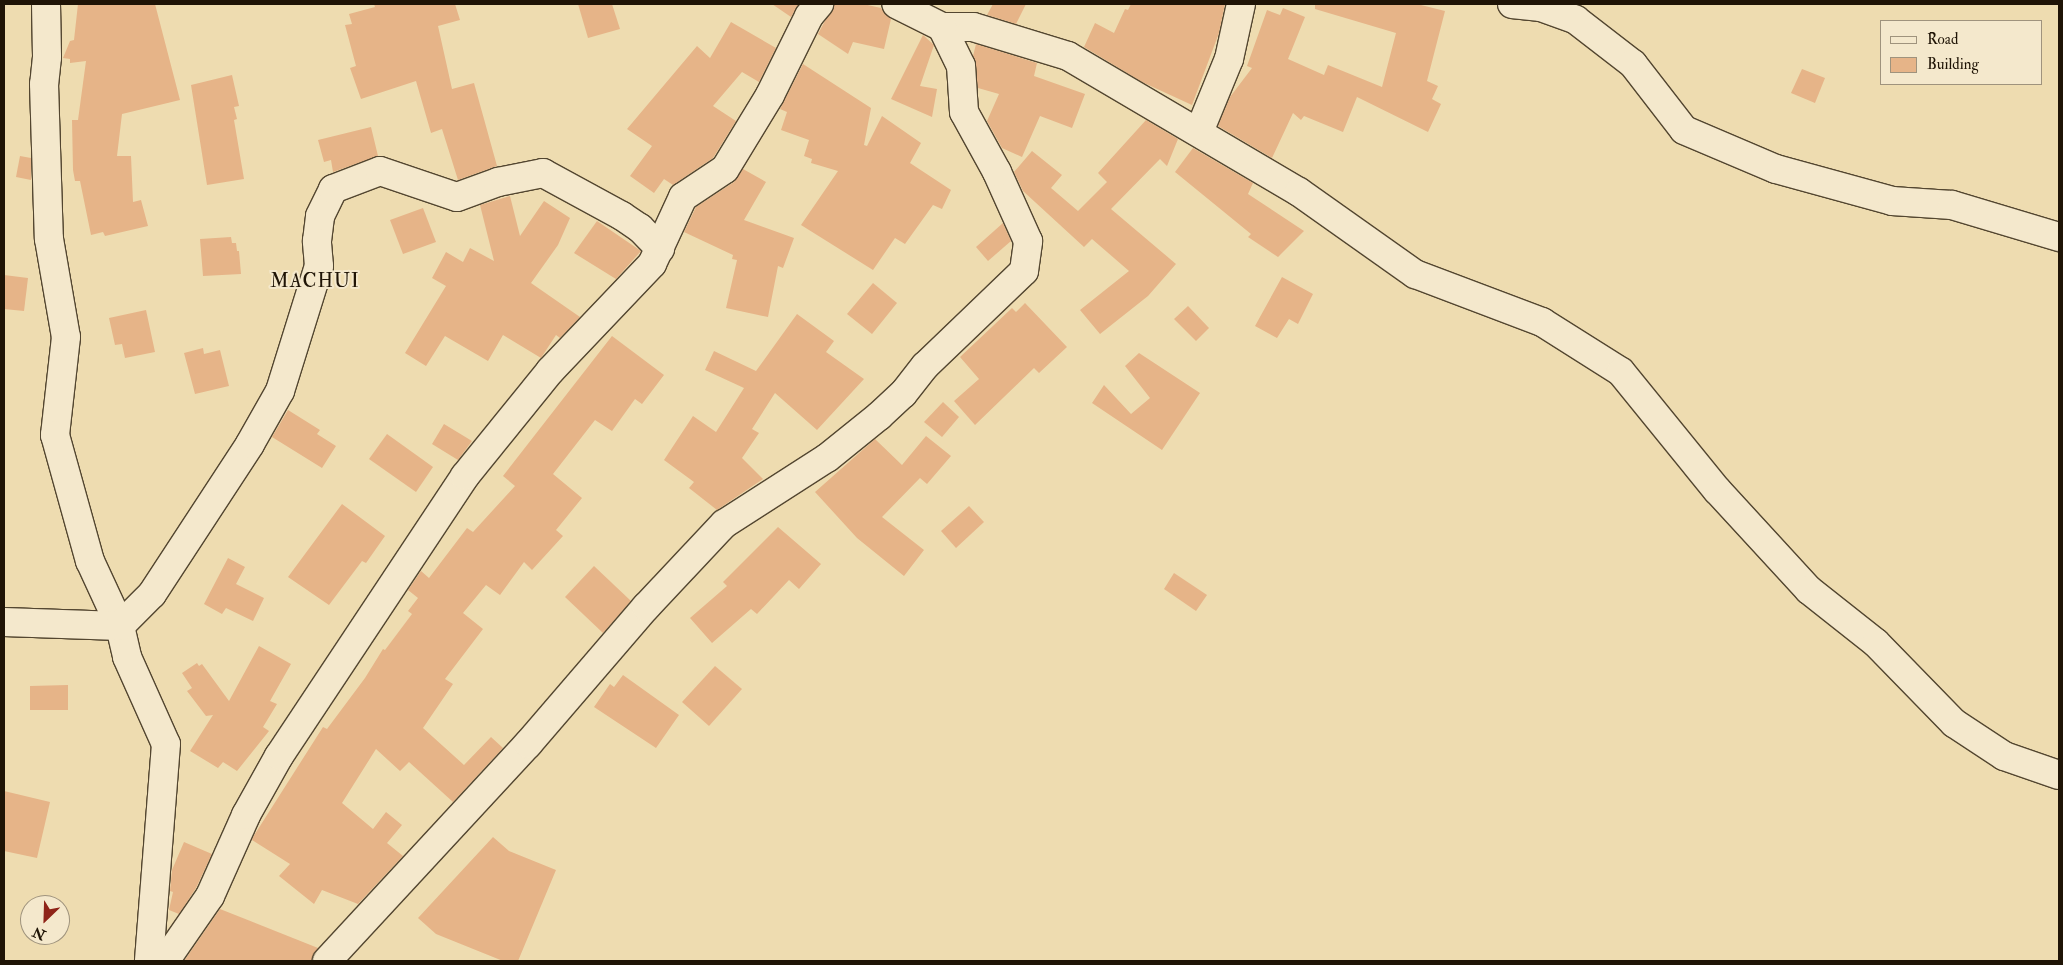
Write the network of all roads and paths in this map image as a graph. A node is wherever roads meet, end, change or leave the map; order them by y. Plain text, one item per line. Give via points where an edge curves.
1 (46, 4) edge
2 (819, 4) edge
3 (896, 4) edge
4 (1241, 4) edge
5 (1512, 4) edge
6 (942, 27) junction
7 (1199, 132) junction
8 (2059, 237) edge
9 (660, 249) junction
10 (4, 622) edge
11 (120, 626) junction
12 (2059, 775) edge
13 (149, 961) edge
14 (165, 961) edge
15 (327, 961) edge

1 - 11 street via 44,84 49,239 66,337 55,434 90,561
2 - 9 street via 809,16 770,95 725,169 683,197
3 - 6 street
4 - 7 street via 1228,59
5 - 8 street via 1541,6 1576,20 1633,64 1684,130 1767,165 1892,201 1952,205
6 - 7 street via 973,28 1068,56
6 - 15 street via 961,66 964,112 997,172 1028,241 1024,271 925,366 903,394 879,416 827,458 724,524 646,607 528,744
7 - 12 street via 1298,192 1415,274 1542,322 1621,372 1762,541 1809,590 1876,643 1954,723 2004,756
9 - 11 street via 640,228 622,216 544,173 498,182 457,197 380,171 351,179 333,189 320,216 319,266 280,391 250,444 152,594
9 - 14 street via 652,264 550,371 465,476 279,756 246,815 210,896
10 - 11 street
11 - 13 street via 127,657 166,744

